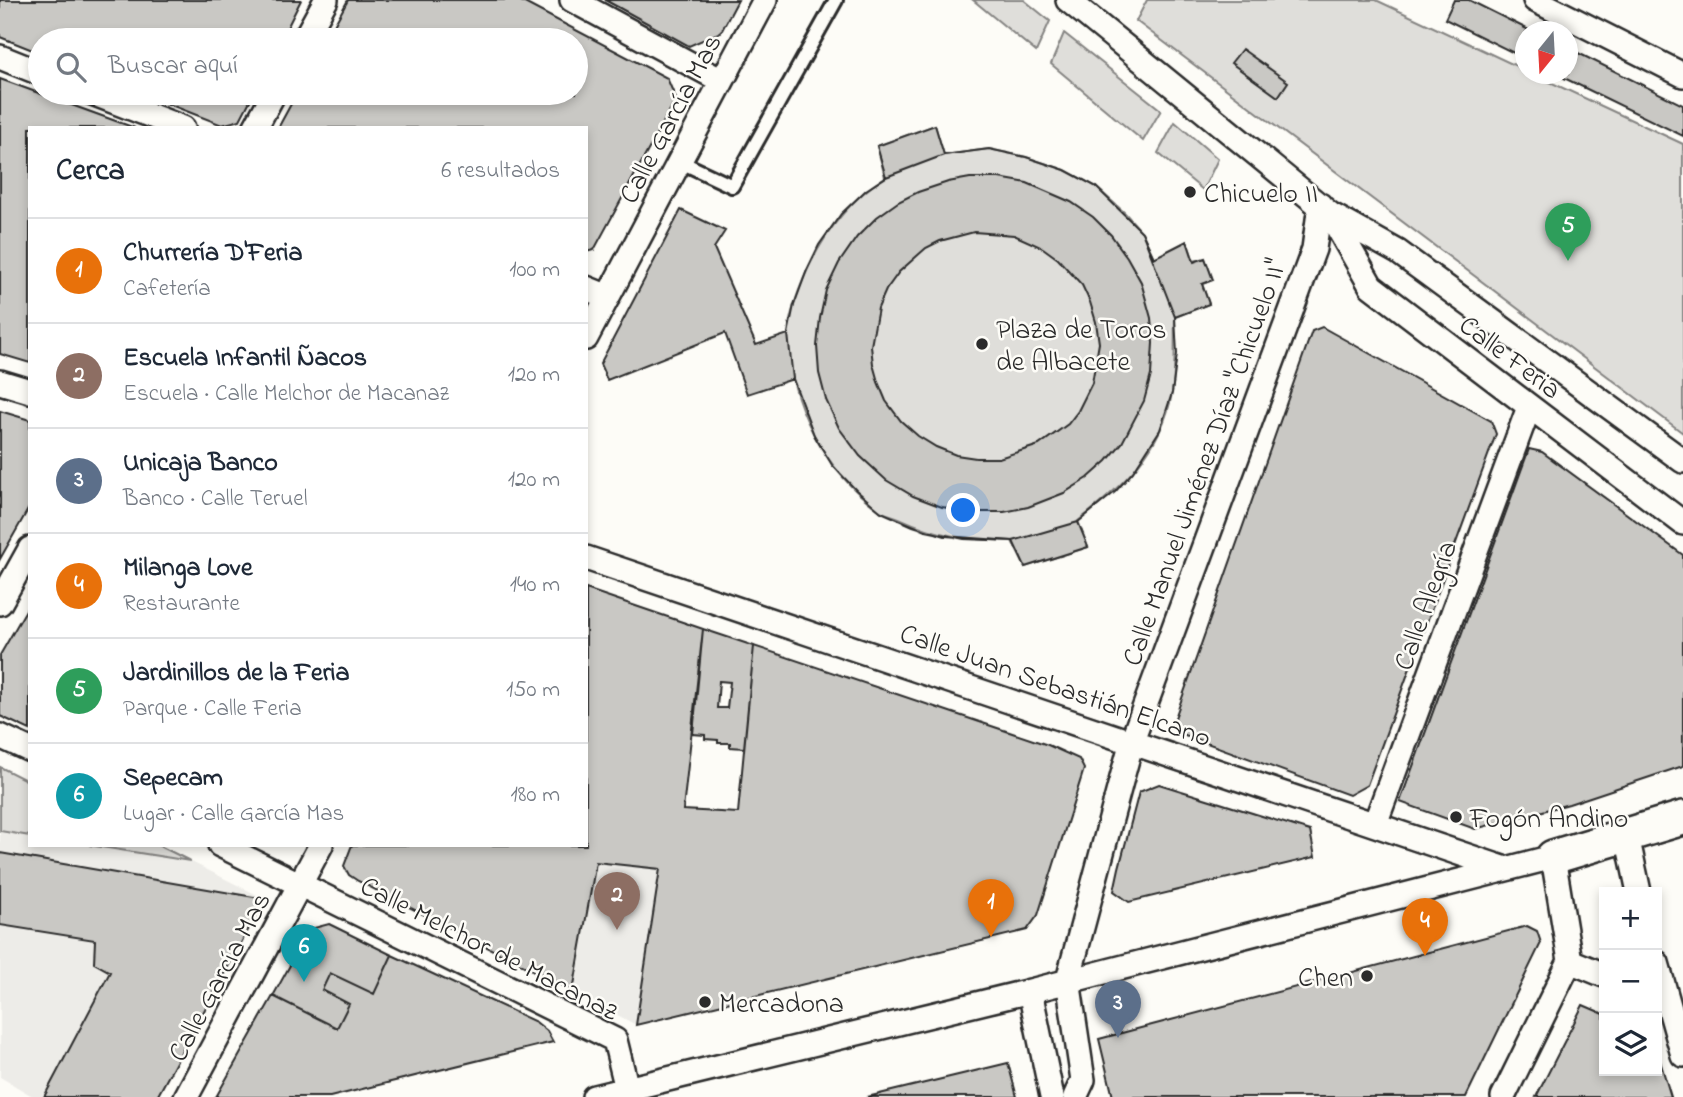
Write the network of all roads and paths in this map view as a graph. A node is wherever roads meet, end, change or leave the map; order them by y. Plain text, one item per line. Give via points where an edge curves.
1 (326, 0) edge
2 (572, 0) edge
3 (765, 0) edge
4 (836, 0) edge
5 (1068, 0) edge
6 (1535, 0) edge
7 (310, 28) edge
8 (0, 57) edge
9 (28, 68) edge
10 (1683, 75) edge
11 (722, 81) junction
12 (123, 105) edge
13 (267, 105) edge
14 (178, 126) edge
15 (256, 126) edge
16 (679, 161) junction
17 (1325, 209) junction
18 (588, 289) edge
19 (608, 297) junction
20 (588, 334) edge
21 (0, 382) edge
22 (28, 390) edge
23 (1529, 407) junction
24 (1683, 461) edge
25 (1683, 523) edge
26 (28, 553) edge
27 (588, 559) edge
28 (0, 603) edge
29 (0, 736) edge
30 (1132, 741) junction
31 (28, 749) edge
32 (1683, 818) edge
33 (1375, 824) junction
34 (1627, 836) junction
35 (224, 847) edge
36 (320, 847) edge
37 (1553, 857) junction
38 (1506, 869) junction
39 (300, 885) junction
40 (1638, 887) edge
41 (1570, 961) junction
42 (1599, 973) edge
43 (1662, 979) edge
44 (1068, 980) junction
45 (1030, 990) junction
46 (1669, 1002) edge
47 (1683, 1055) edge
48 (627, 1089) junction
49 (186, 1097) edge
50 (594, 1097) edge
51 (1052, 1097) edge
52 (1074, 1097) edge
53 (1503, 1097) edge

1 - 7 street
2 - 11 street
3 - 11 street, Calle García Mas
4 - 16 lane via 732,186
5 - 17 street, Calle Feria
6 - 10 street
8 - 9 street
11 - 16 street, Calle García Mas
12 - 14 street
13 - 15 street
16 - 19 street, Calle García Mas
17 - 23 street, Calle Feria via 1371,286
17 - 24 street, Calle Feria via 1398,252
17 - 30 street, Calle Manuel Jiménez Díaz "Chicuelo II"
18 - 19 street
19 - 20 street, Calle García Mas
21 - 22 street
23 - 25 street, Calle Feria
23 - 33 street, Calle Alegría
26 - 28 street
27 - 30 street, Calle Juan Sebastián Elcano
29 - 31 street
30 - 33 street, Calle Juan Sebastián Elcano
30 - 44 street, Calle Manuel Jiménez Díaz "Chicuelo II"
32 - 34 street
33 - 38 street, Calle Juan Sebastián Elcano
34 - 37 street
34 - 40 street
35 - 39 street, Calle Melchor de Macanaz
36 - 39 street, Calle García Mas
37 - 38 street
37 - 41 street
38 - 44 street
39 - 48 street, Calle Melchor de Macanaz via 615,1040
39 - 49 street, Calle García Mas
41 - 42 street
41 - 53 street
43 - 46 street
44 - 45 street
44 - 52 street via 1083,1080
45 - 48 street
45 - 51 street
46 - 47 street
48 - 50 street

